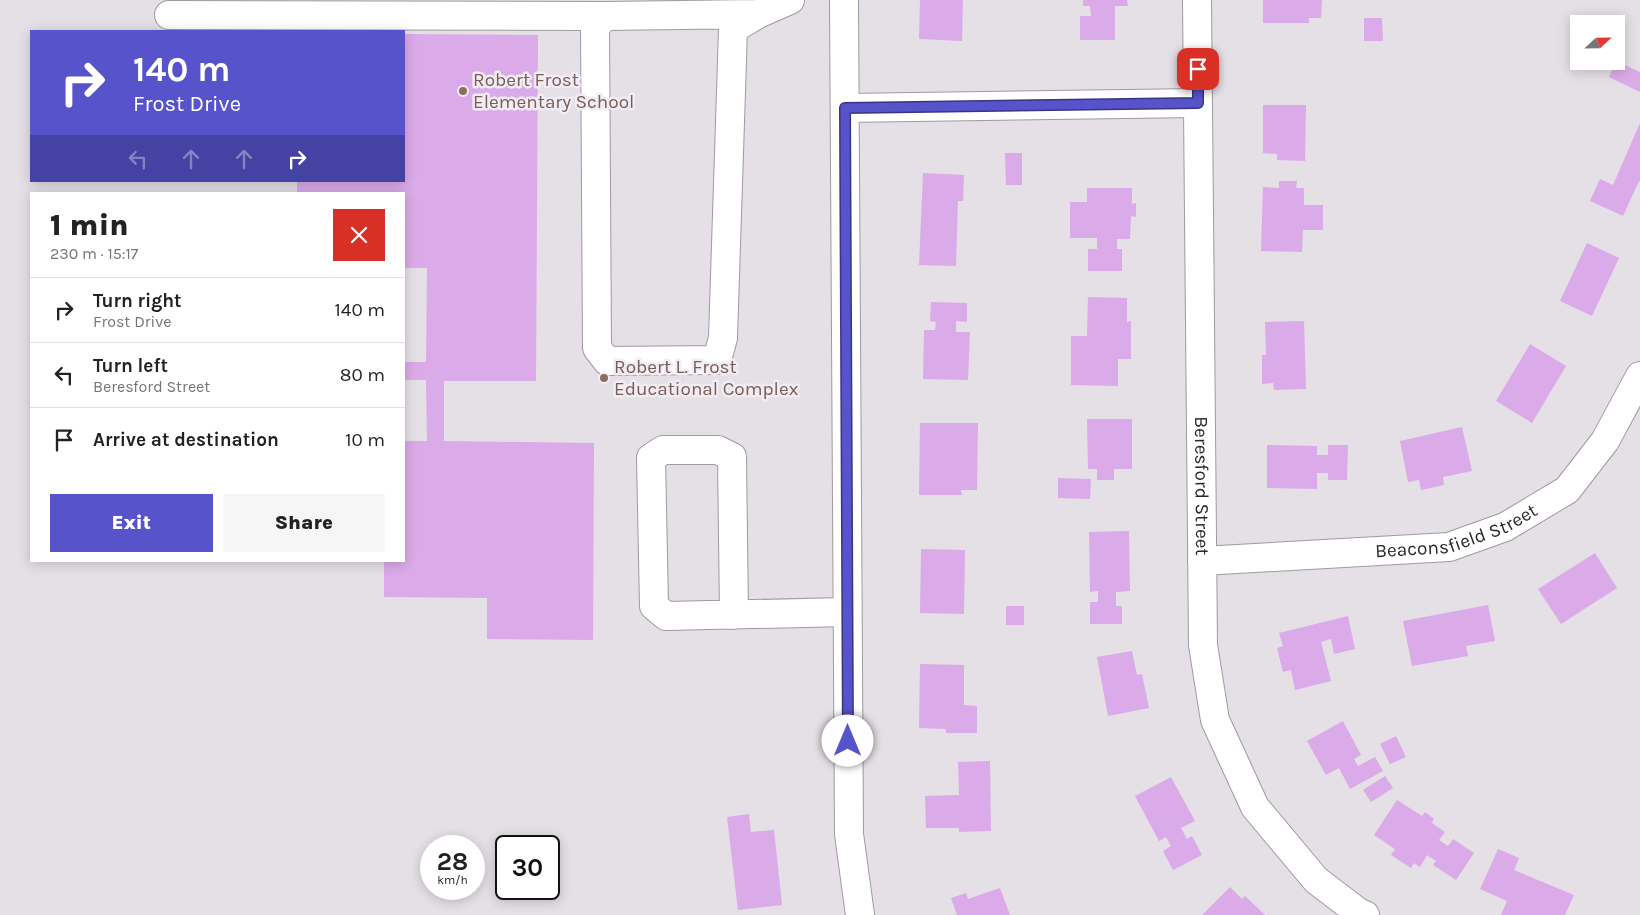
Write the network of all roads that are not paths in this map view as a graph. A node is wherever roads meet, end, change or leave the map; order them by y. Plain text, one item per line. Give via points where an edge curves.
1 (790, 0) edge
2 (844, 0) edge
3 (1197, 0) edge
4 (758, 14) junction
5 (169, 15) dead end
6 (605, 16) junction
7 (1198, 103) junction
8 (845, 108) junction
9 (1640, 376) edge
10 (1202, 561) junction
11 (847, 612) junction
12 (734, 615) junction
13 (860, 915) edge
14 (1364, 915) edge

1 - 4 street
2 - 8 street
3 - 7 street, Beresford Street
4 - 6 street
4 - 6 street via 733,29 723,338 717,360 644,361 607,361 597,348 595,27
5 - 6 street
7 - 8 street
7 - 10 street, Beresford Street
8 - 11 street
9 - 10 street, Beaconsfield Street via 1605,441 1567,490 1505,527 1449,548
10 - 14 street, Beresford Street via 1203,645 1216,720 1255,807 1316,880
11 - 12 street
11 - 13 street via 849,834
12 - 12 street via 666,616 654,606 651,458 662,450 718,450 732,457

